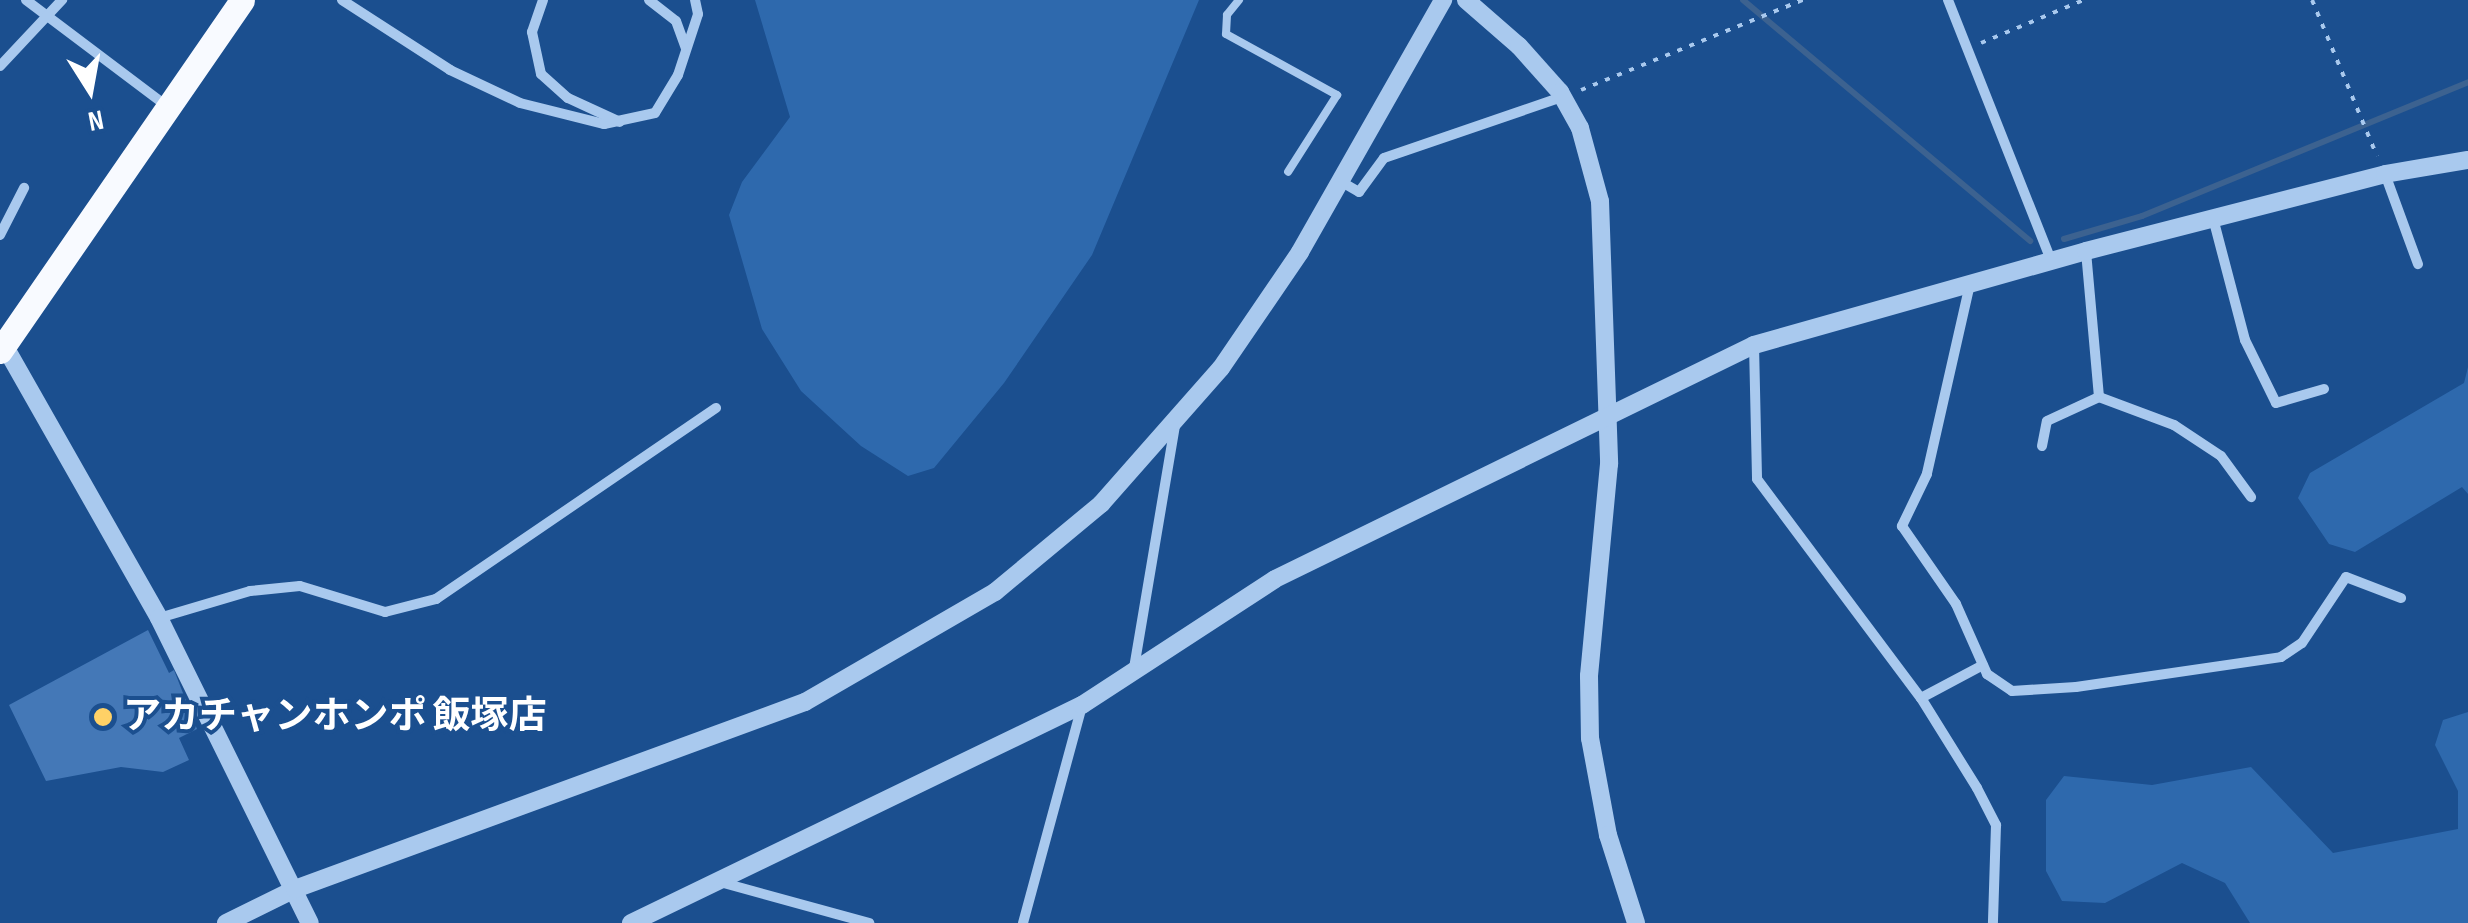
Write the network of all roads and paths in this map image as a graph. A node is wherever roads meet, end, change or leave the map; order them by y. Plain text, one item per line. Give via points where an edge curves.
1 (26, 0) edge
2 (62, 0) edge
3 (242, 0) edge
4 (342, 0) edge
5 (543, 0) edge
6 (648, 0) edge
7 (694, 0) edge
8 (1240, 0) edge
9 (1443, 0) edge
10 (1466, 0) edge
11 (1803, 0) edge
12 (1948, 0) edge
13 (2084, 0) edge
14 (2312, 0) edge
15 (44, 18) junction
16 (686, 48) junction
17 (1967, 48) junction
18 (0, 66) edge
19 (1562, 97) junction
20 (168, 107) junction
21 (621, 123) junction
22 (2468, 160) edge
23 (1288, 172) dead end
24 (2385, 174) junction
25 (1340, 181) junction
26 (24, 188) dead end
27 (2213, 218) junction
28 (0, 235) edge
29 (2086, 251) junction
30 (2052, 260) junction
31 (2418, 264) dead end
32 (1970, 283) junction
33 (1754, 345) junction
34 (1, 354) edge
35 (2324, 389) dead end
36 (2100, 397) junction
37 (716, 408) dead end
38 (1608, 414) junction
39 (1174, 425) junction
40 (2042, 446) dead end
41 (2251, 497) dead end
42 (2401, 598) dead end
43 (159, 618) junction
44 (1983, 665) junction
45 (1134, 668) junction
46 (1921, 698) junction
47 (1082, 705) junction
48 (716, 881) junction
49 (296, 889) junction
50 (226, 923) edge
51 (310, 923) edge
52 (631, 923) edge
53 (869, 923) edge
54 (1023, 923) edge
55 (1636, 923) edge
56 (1994, 923) edge

1 - 15 street
2 - 15 street
3 - 20 highway
4 - 21 street via 450,70 520,102
5 - 21 street via 532,32 541,74 568,98
6 - 16 street via 676,21
7 - 16 street via 698,14
8 - 23 lane via 1228,15 1226,34 1337,96
9 - 25 street
10 - 19 street via 1520,46
11 - 19 path
12 - 17 street
13 - 17 path
14 - 24 path
15 - 18 street
15 - 20 street
16 - 21 street via 655,112
17 - 30 street
19 - 25 street via 1384,158 1359,192
19 - 38 street via 1580,128 1600,201
20 - 34 highway
22 - 24 street
24 - 27 street
24 - 31 street
25 - 39 street via 1255,320
26 - 28 street
27 - 29 street
27 - 35 street via 2245,340 2276,403
29 - 30 street
29 - 36 street
30 - 32 street
32 - 33 street
32 - 44 street via 1926,474 1902,526 1956,604
33 - 38 street
33 - 46 street via 1757,480
34 - 43 street
36 - 40 street via 2047,421
36 - 41 street via 2174,425 2220,456
37 - 43 street via 436,599 385,612 300,586 250,591
38 - 45 street via 1274,579
38 - 55 street via 1590,738 1608,835
39 - 45 street
39 - 49 street via 1101,504 979,602 805,702
42 - 44 street via 2346,577 2302,643 2281,657 2012,691
43 - 49 street
44 - 46 street
45 - 47 street
46 - 56 street via 1996,825
47 - 48 street
47 - 54 street
48 - 52 street
48 - 53 street
49 - 50 street
49 - 51 street

